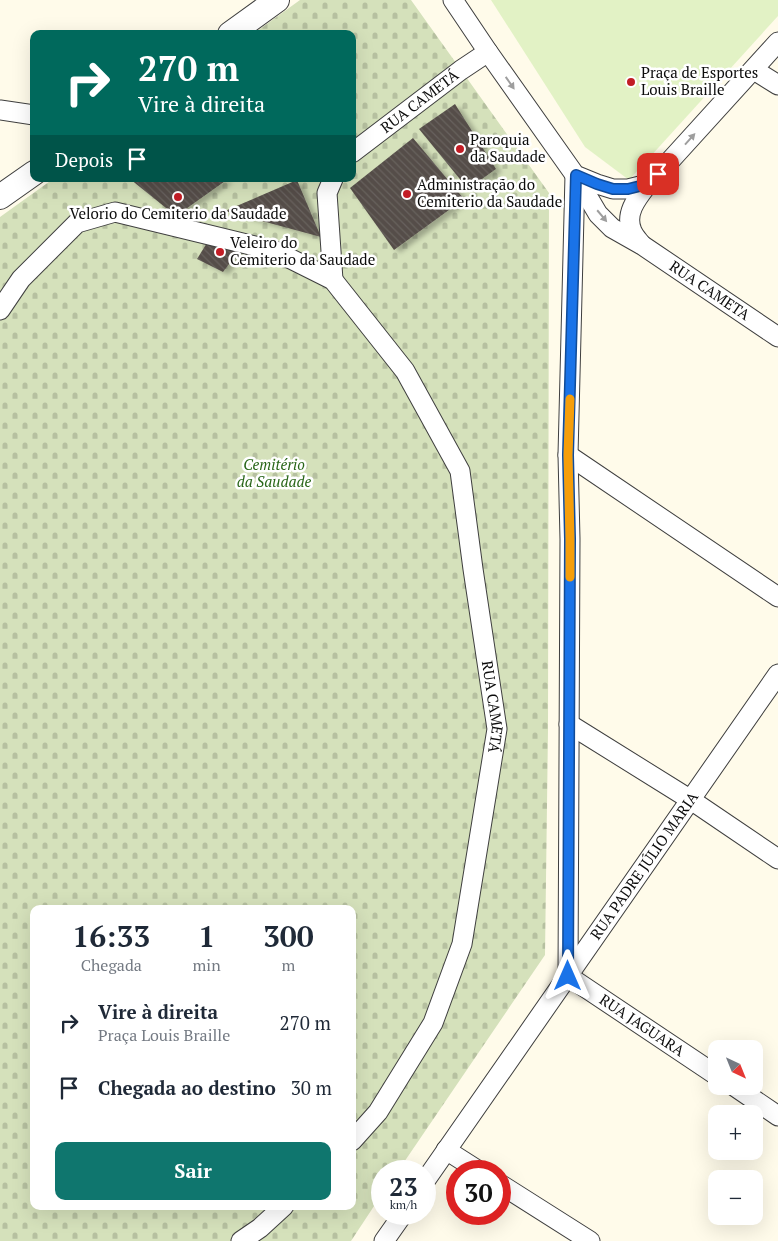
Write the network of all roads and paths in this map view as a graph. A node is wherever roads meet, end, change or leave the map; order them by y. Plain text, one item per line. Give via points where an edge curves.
1 (277, 0) edge
2 (452, 0) edge
3 (236, 30) edge
4 (778, 42) edge
5 (488, 52) junction
6 (754, 70) junction
7 (778, 85) edge
8 (0, 110) edge
9 (30, 115) edge
10 (356, 150) edge
11 (576, 175) junction
12 (30, 176) edge
13 (332, 182) edge
14 (648, 184) junction
15 (0, 197) edge
16 (642, 246) junction
17 (333, 280) junction
18 (0, 310) edge
19 (778, 337) edge
20 (568, 455) junction
21 (778, 597) edge
22 (778, 674) edge
23 (569, 724) junction
24 (691, 800) junction
25 (778, 859) edge
26 (568, 976) junction
27 (708, 1070) edge
28 (747, 1095) edge
29 (778, 1116) edge
30 (356, 1137) edge
31 (446, 1150) junction
32 (462, 1160) edge
33 (436, 1165) edge
34 (511, 1191) edge
35 (280, 1210) edge
36 (395, 1225) edge
37 (241, 1241) edge
38 (384, 1241) edge
39 (590, 1241) edge

1 - 3 street
2 - 5 street, RUA CAMETA
4 - 6 street
5 - 10 street, RUA CAMETÁ
5 -> 11 street, RUA CAMETA
6 - 7 street
14 -> 6 street
8 - 9 street
11 - 14 street via 613,189
11 -> 16 street, RUA CAMETA via 598,214 612,228
11 - 20 street
12 - 15 street
13 - 17 street via 326,194
14 - 16 street, RUA CAMETA via 633,205 629,219
16 - 19 street, RUA CAMETA
17 - 18 street, RUA CAMETÁ via 275,251 115,212 77,223 22,279
17 - 30 street, RUA CAMETÁ via 404,371 460,472 497,729 462,944 433,1023 378,1112
20 - 21 street
20 - 23 street
22 - 24 street, RUA PADRE JÚLIO MARIA
23 - 24 street
23 - 26 street
24 - 25 street
24 - 26 street, RUA PADRE JÚLIO MARIA
26 - 27 street, RUA JAGUARA
26 - 31 street, RUA PADRE JÚLIO MARIA
28 - 29 street
31 - 32 street
31 - 33 street, RUA PADRE JÚLIO MARIA
34 - 39 street
35 - 37 street
36 - 38 street

